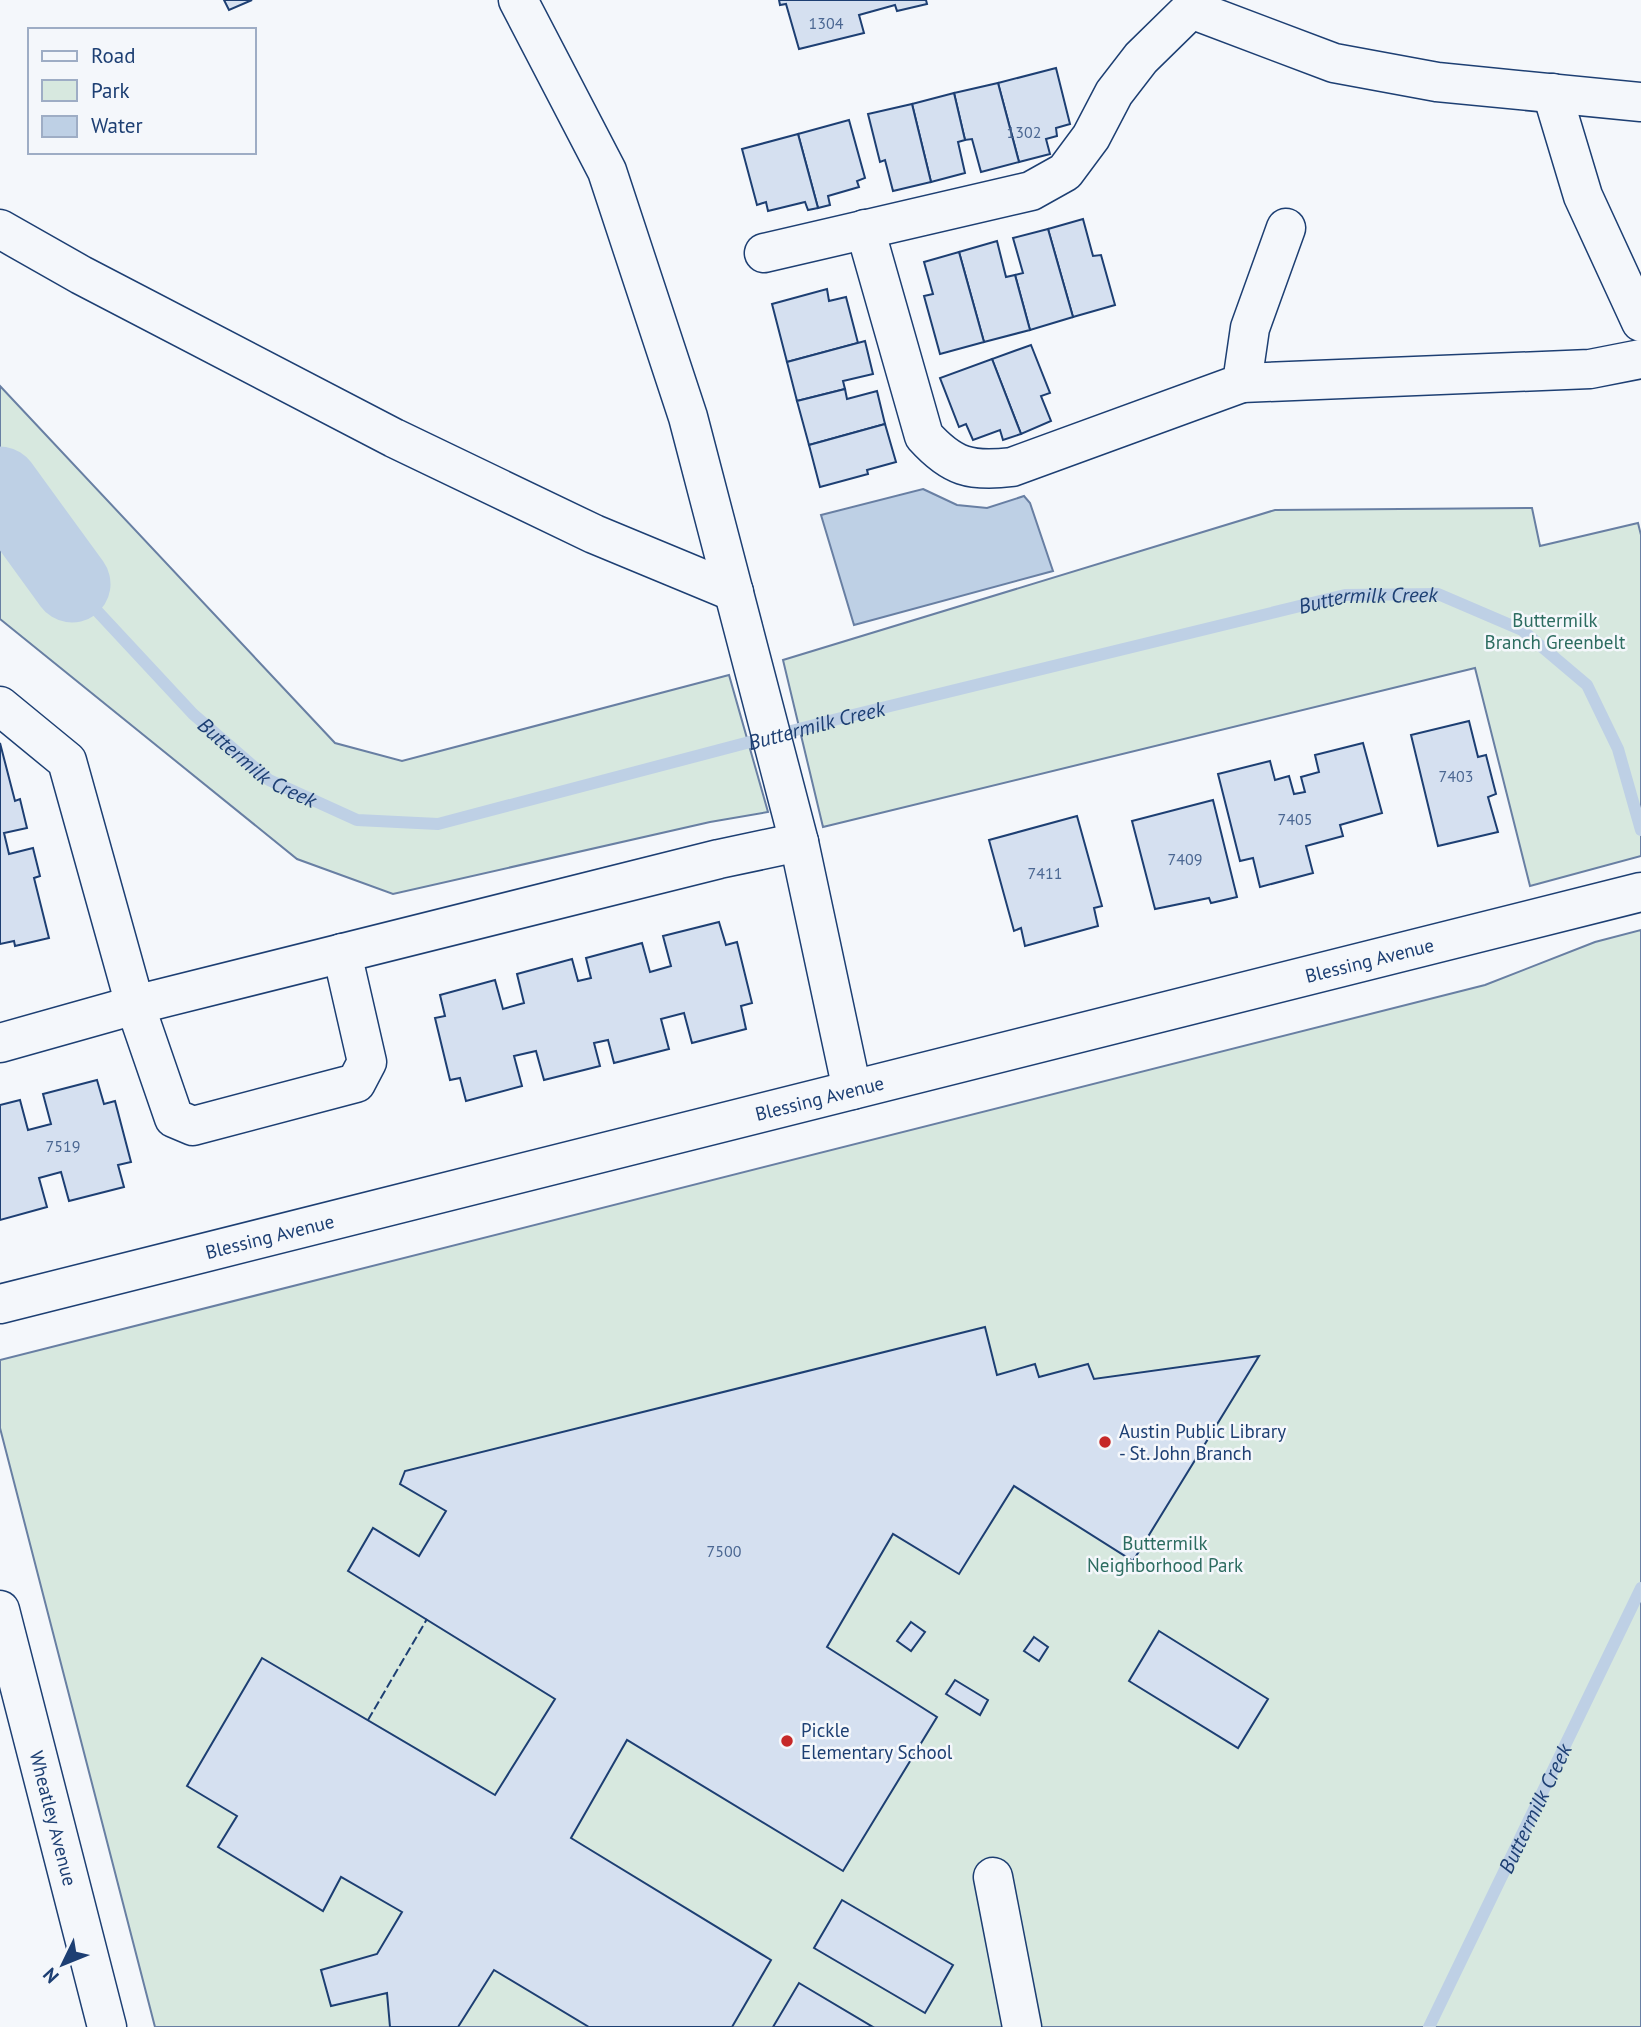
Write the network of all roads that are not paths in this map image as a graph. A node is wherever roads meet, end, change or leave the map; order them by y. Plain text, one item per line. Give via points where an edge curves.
1 (518, 0) edge
2 (1190, 4) edge
3 (1552, 93) junction
4 (1641, 102) edge
5 (1286, 228) dead end
6 (0, 229) edge
7 (865, 229) junction
8 (764, 253) dead end
9 (1641, 322) edge
10 (1641, 359) edge
11 (1242, 383) junction
12 (734, 592) junction
13 (0, 706) edge
14 (796, 830) junction
15 (1641, 892) edge
16 (342, 953) junction
17 (135, 1005) junction
18 (0, 1043) edge
19 (852, 1090) junction
20 (0, 1304) edge
21 (0, 1610) edge
22 (993, 1877) dead end
23 (98, 2025) edge
24 (1022, 2027) edge

1 - 12 street via 607,171 688,417
2 - 3 street via 1334,63 1437,82
2 - 7 street via 1114,93 1091,137 1065,172 1031,191
3 - 4 street
3 - 9 street via 1583,196
5 - 11 street via 1250,328
6 - 12 street via 394,438 594,534
7 - 8 street
7 - 11 street via 924,436 940,454 959,465 986,470 1012,467
10 - 11 street via 1590,369
12 - 14 street
13 - 17 street via 67,761
14 - 16 street via 719,859
14 - 19 street
15 - 19 street, Blessing Avenue
16 - 17 street
16 - 17 street via 367,1062 356,1083 193,1126 174,1118
17 - 18 street
19 - 20 street, Blessing Avenue
21 - 23 street, Wheatley Avenue
22 - 24 street

